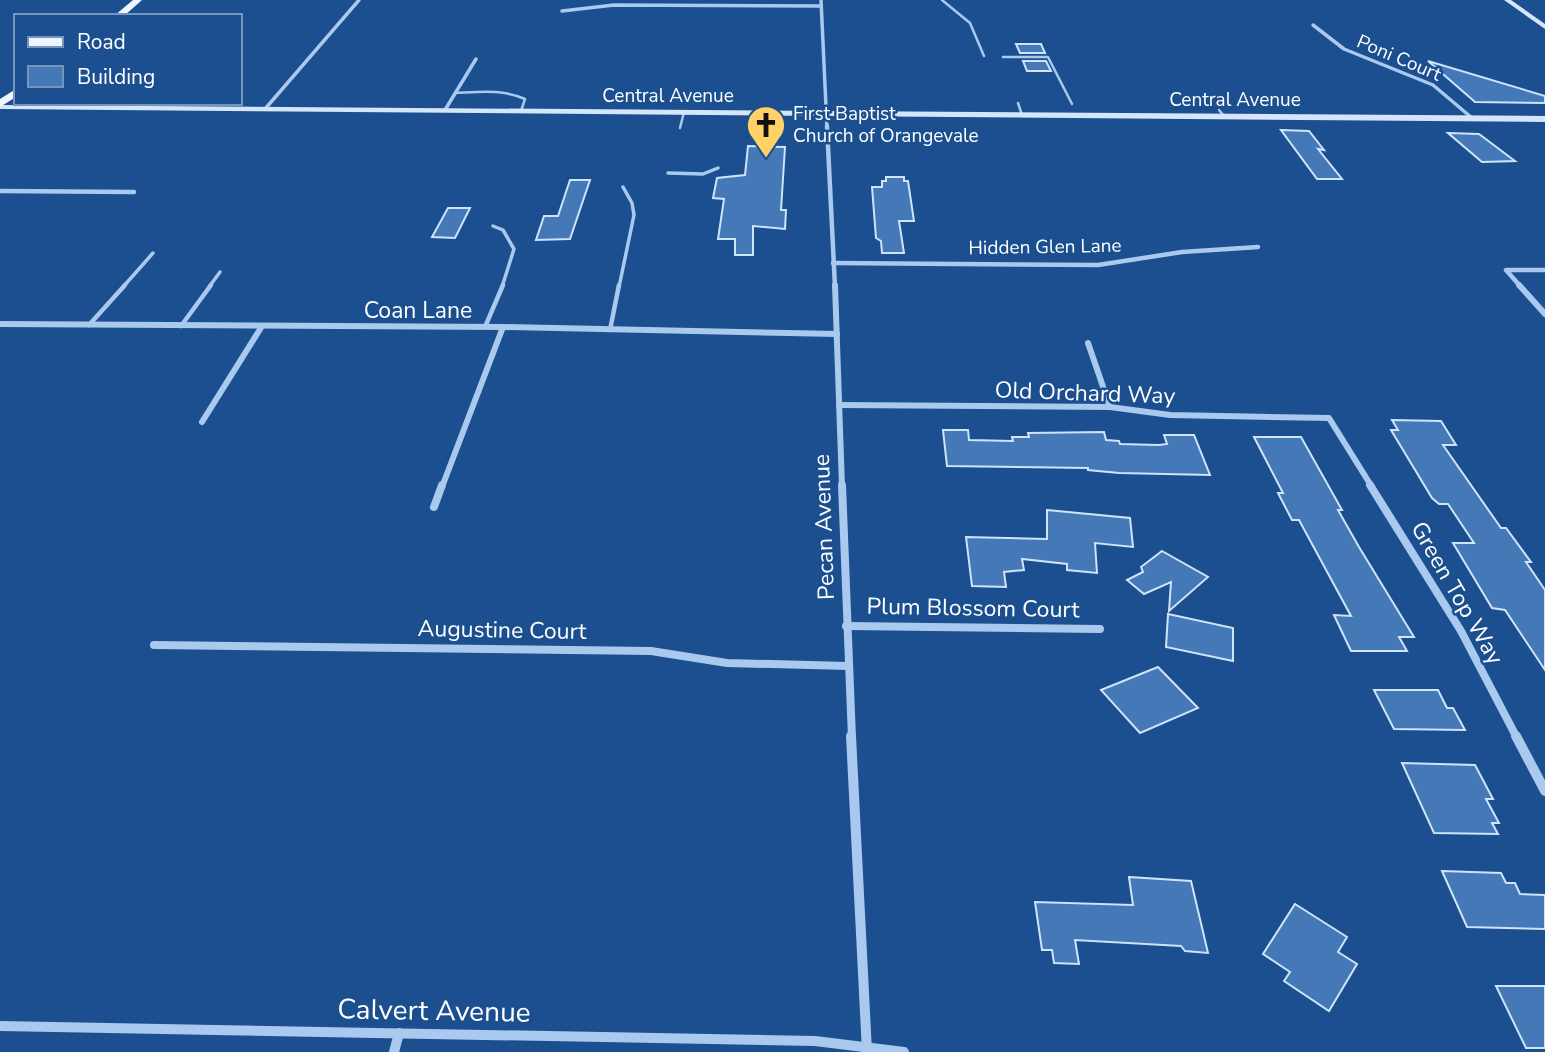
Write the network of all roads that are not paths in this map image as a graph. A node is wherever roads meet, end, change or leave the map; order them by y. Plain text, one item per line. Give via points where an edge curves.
1 (138, 0) edge
2 (359, 0) edge
3 (942, 0) edge
4 (1507, 0) edge
5 (821, 3) edge
6 (562, 11) dead end
7 (120, 14) edge
8 (1313, 25) dead end
9 (1545, 27) edge
10 (984, 56) dead end
11 (1003, 57) dead end
12 (476, 59) dead end
13 (455, 93) junction
14 (14, 94) edge
15 (1018, 103) dead end
16 (1072, 104) dead end
17 (0, 106) edge
18 (265, 109) junction
19 (445, 110) junction
20 (521, 111) junction
21 (684, 112) junction
22 (769, 112) junction
23 (826, 113) junction
24 (1022, 115) junction
25 (1472, 118) junction
26 (1545, 119) edge
27 (680, 128) dead end
28 (769, 129) dead end
29 (718, 167) dead end
30 (668, 173) dead end
31 (623, 187) dead end
32 (0, 191) edge
33 (134, 192) dead end
34 (493, 226) dead end
35 (1258, 247) dead end
36 (153, 253) dead end
37 (833, 263) junction
38 (1545, 270) edge
39 (220, 272) dead end
40 (1545, 314) edge
41 (0, 324) edge
42 (89, 326) junction
43 (181, 326) junction
44 (262, 326) junction
45 (485, 327) junction
46 (503, 327) junction
47 (610, 330) junction
48 (837, 334) junction
49 (1088, 343) dead end
50 (839, 405) junction
51 (1110, 407) junction
52 (1329, 418) joint
53 (202, 422) dead end
54 (434, 507) dead end
55 (846, 626) junction
56 (1100, 629) dead end
57 (154, 645) dead end
58 (848, 666) junction
59 (1545, 791) edge
60 (0, 1026) edge
61 (399, 1033) junction
62 (867, 1049) edge
63 (394, 1052) edge
64 (904, 1052) edge

1 - 7 main road
2 - 18 street
3 - 10 lane via 967,16
4 - 9 street
5 - 6 street via 614,5
5 - 23 street, Pecan Avenue
8 - 25 street, Poni Court via 1344,49 1433,85
11 - 16 lane via 1048,57
12 - 13 street
13 - 19 street
13 - 20 lane via 519,96 525,99
14 - 17 main road
15 - 24 lane
17 - 18 street, Central Avenue
18 - 19 street, Central Avenue
19 - 20 street, Central Avenue
20 - 21 street, Central Avenue
21 - 22 street, Central Avenue
21 - 27 lane
22 - 23 street, Central Avenue
22 - 28 lane
23 - 24 street, Central Avenue
23 - 37 street, Pecan Avenue
24 - 25 street, Central Avenue
25 - 26 street, Central Avenue
29 - 30 lane via 703,174
31 - 47 lane via 634,215
32 - 33 street
34 - 45 lane via 503,230 514,249
35 - 37 street, Hidden Glen Lane via 1182,252 1098,265
36 - 42 lane
37 - 48 street, Pecan Avenue
38 - 40 street via 1507,270
39 - 43 lane
41 - 42 street, Coan Lane
42 - 43 street, Coan Lane
43 - 44 street, Coan Lane
44 - 45 street, Coan Lane
44 - 53 street
45 - 46 street, Coan Lane
46 - 47 street, Coan Lane
46 - 54 street
47 - 48 street, Coan Lane
48 - 50 street, Pecan Avenue
49 - 51 street
50 - 51 street, Old Orchard Way
50 - 55 street, Pecan Avenue
51 - 52 street, Old Orchard Way via 1170,415
52 - 59 street, Green Top Way via 1461,631
55 - 56 street, Plum Blossom Court
55 - 58 street, Pecan Avenue
57 - 58 street, Augustine Court via 651,651 727,663
58 - 62 street, Pecan Avenue
60 - 61 street, Calvert Avenue
61 - 62 street, Calvert Avenue via 815,1041
61 - 63 street
62 - 64 street, Calvert Avenue

